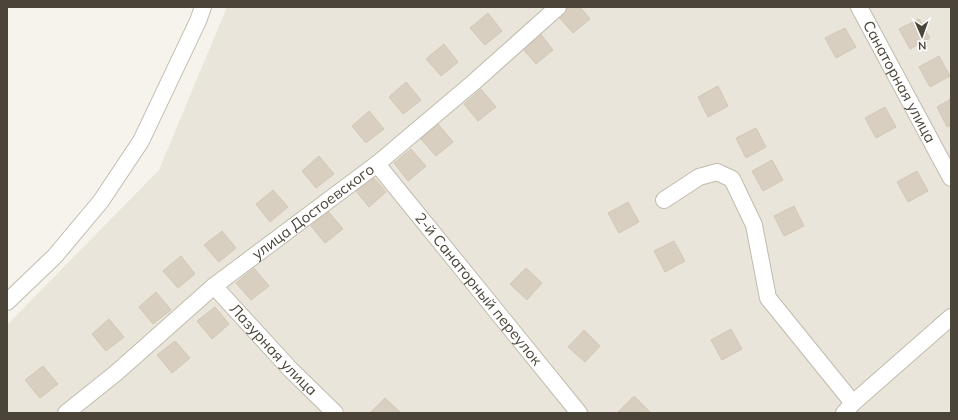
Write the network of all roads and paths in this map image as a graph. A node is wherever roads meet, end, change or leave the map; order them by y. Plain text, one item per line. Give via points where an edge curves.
1 (203, 7) edge
2 (558, 7) edge
3 (859, 7) edge
4 (377, 164) junction
5 (951, 178) edge
6 (664, 200) dead end
7 (214, 286) junction
8 (7, 302) edge
9 (951, 317) edge
10 (848, 408) edge
11 (66, 413) edge
12 (335, 413) edge
13 (579, 413) edge

1 - 8 street via 141,141 101,201 55,256
2 - 4 street, улица Достоевского
3 - 5 street, Санаторная улица
4 - 7 street, улица Достоевского
4 - 13 street, 2-й Санаторный переулок
6 - 10 street via 699,177 717,172 732,179 754,225 768,298
7 - 11 street, улица Достоевского via 116,373
7 - 12 street, Лазурная улица via 290,369
9 - 10 street

